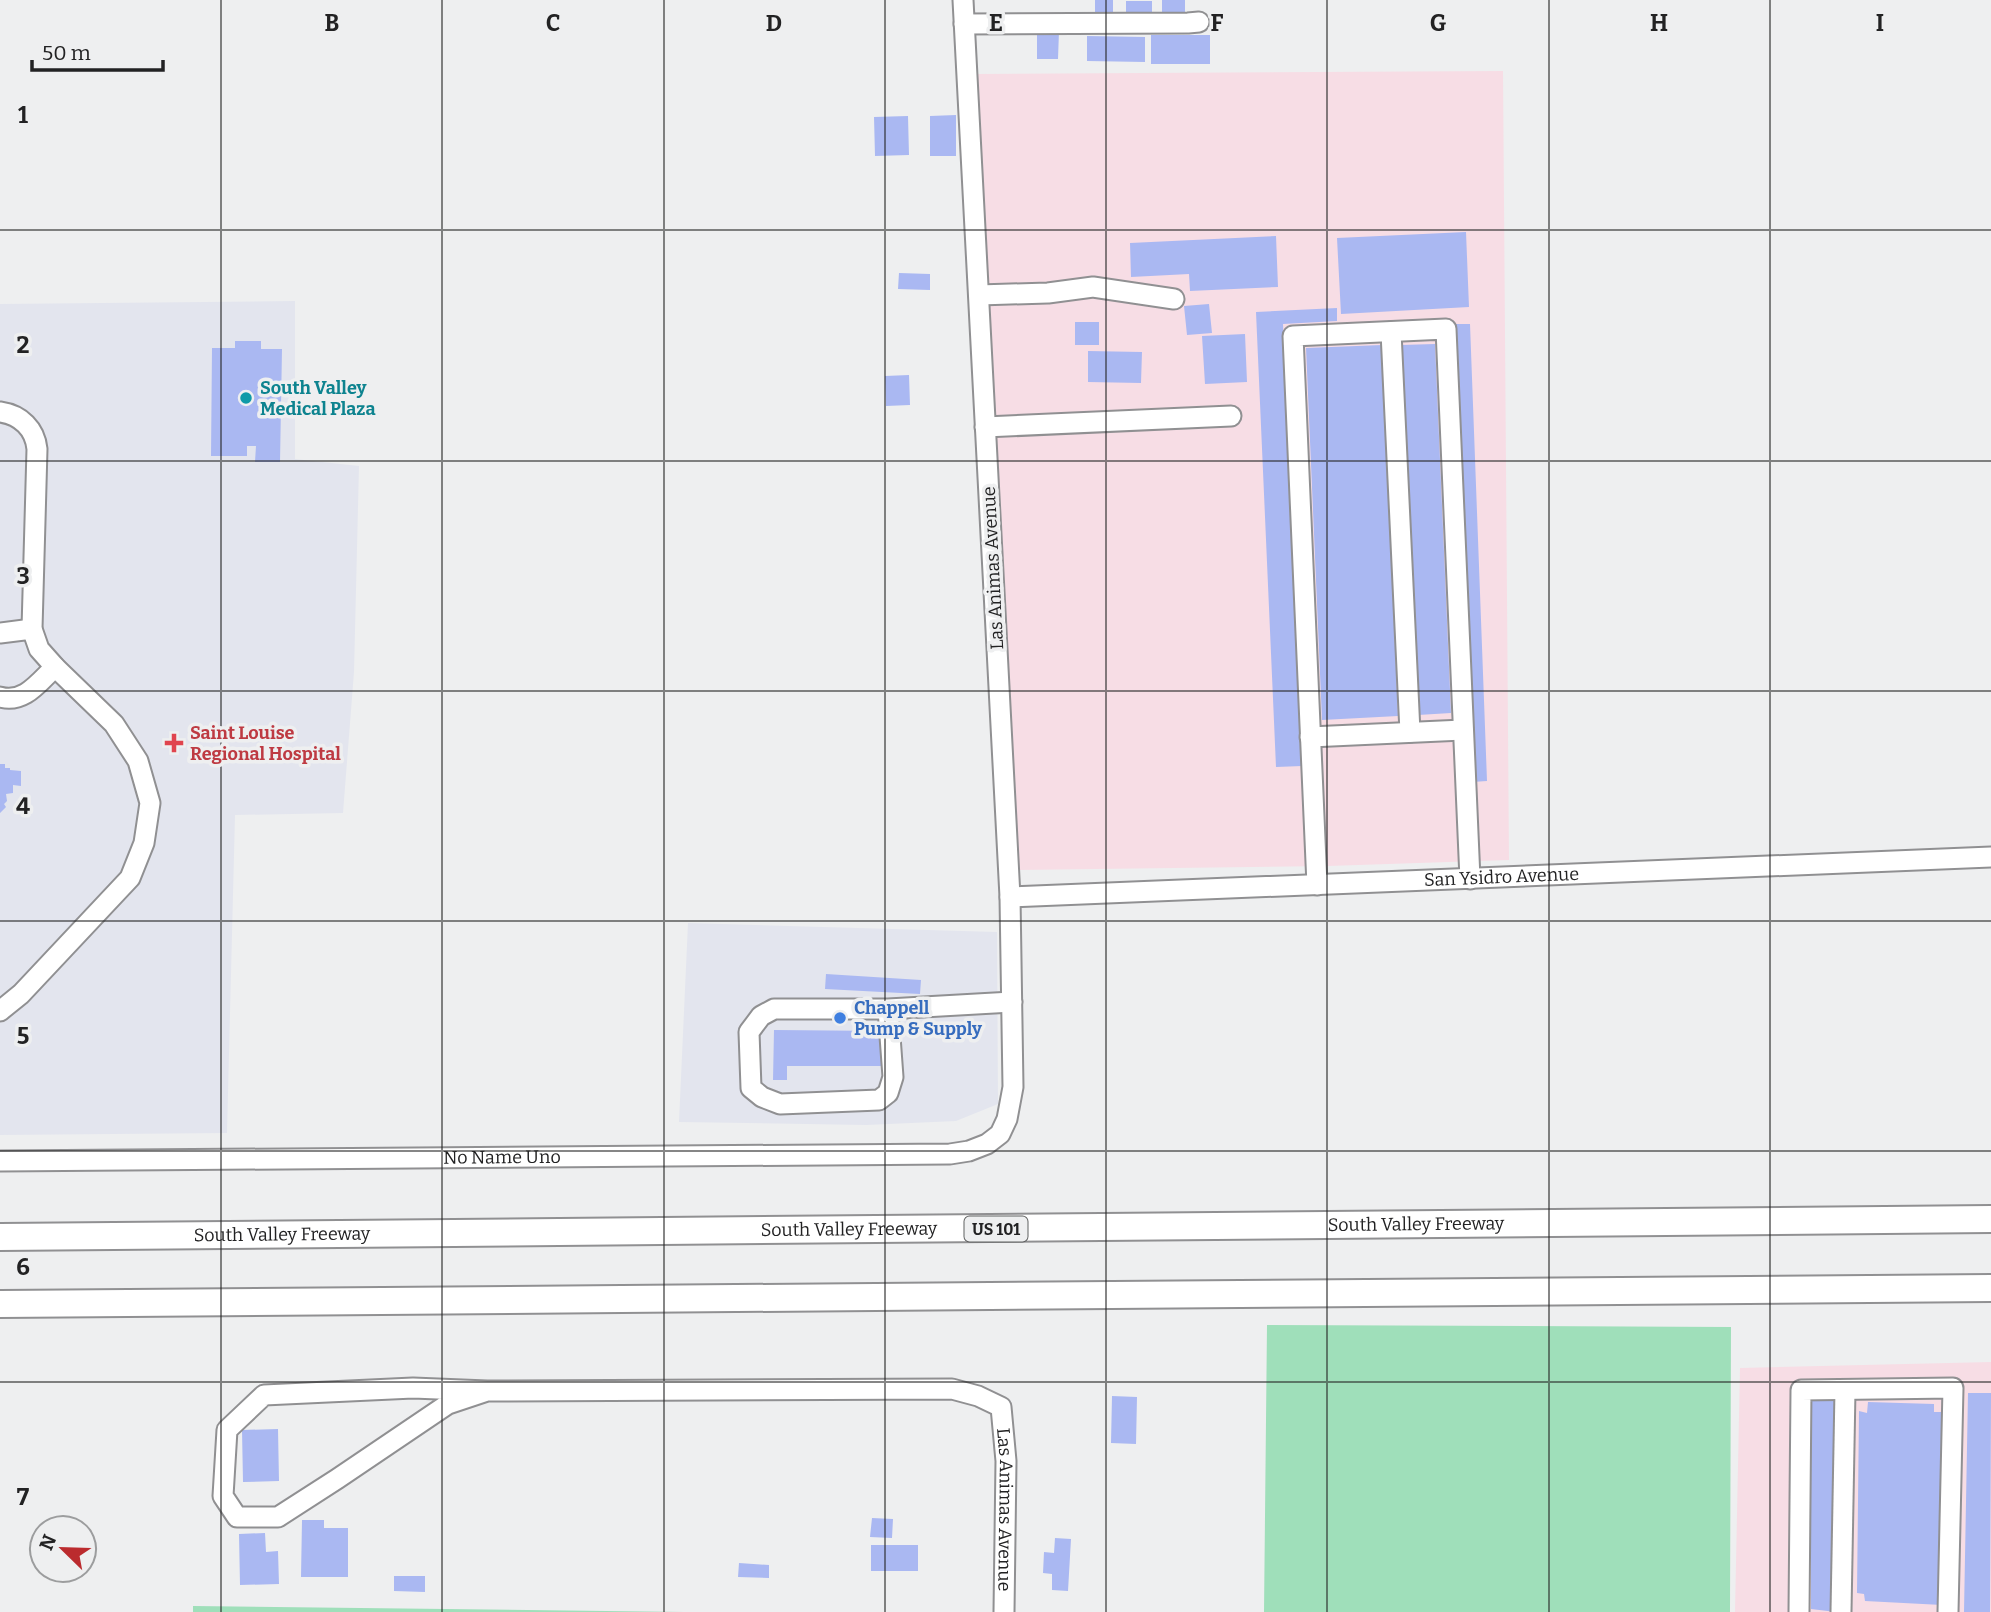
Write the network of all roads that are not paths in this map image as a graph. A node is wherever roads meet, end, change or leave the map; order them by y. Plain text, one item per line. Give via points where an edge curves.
1 (963, 0) edge
2 (1199, 22) dead end
3 (964, 24) junction
4 (979, 295) junction
5 (1174, 299) dead end
6 (1391, 332) junction
7 (0, 412) edge
8 (1231, 416) dead end
9 (985, 427) junction
10 (32, 629) junction
11 (0, 633) edge
12 (55, 667) junction
13 (0, 697) edge
14 (1464, 730) junction
15 (1410, 732) junction
16 (1310, 737) junction
17 (1991, 857) edge
18 (1470, 879) junction
19 (1317, 885) junction
20 (1010, 897) junction
21 (1012, 1002) junction
22 (888, 1009) junction
23 (0, 1011) edge
24 (1000, 1134) joint
25 (0, 1161) edge
26 (1991, 1219) edge
27 (0, 1237) edge
28 (1991, 1288) edge
29 (0, 1304) edge
30 (1845, 1390) junction
31 (487, 1391) junction
32 (1004, 1612) edge
33 (1799, 1612) edge
34 (1841, 1612) edge
35 (1948, 1612) edge

1 - 3 street, Las Animas Avenue
2 - 3 street
3 - 4 street, Las Animas Avenue
4 - 5 street via 1093,287
4 - 9 street, Las Animas Avenue
6 - 14 street via 1446,329
6 - 15 street
6 - 16 street via 1293,336
7 - 10 street via 24,422 36,436
8 - 9 street
9 - 20 street, Las Animas Avenue
10 - 11 street
10 - 12 street via 39,649
12 - 13 street via 29,692
12 - 23 street via 114,724 138,761 150,803 144,843 131,878
14 - 15 street
14 - 18 street
15 - 16 street
16 - 19 street
17 - 18 street, San Ysidro Avenue
18 - 19 street, San Ysidro Avenue
19 - 20 street, San Ysidro Avenue
20 - 21 street, Las Animas Avenue
21 - 22 street
21 - 24 street, Las Animas Avenue via 1013,1087
22 - 22 street via 774,1009 761,1016 749,1032 751,1088 780,1104 879,1100 888,1093 893,1077
24 - 25 street, No Name Uno via 987,1144 950,1154
26 - 27 highway, South Valley Freeway / US 101
28 - 29 highway
30 - 33 street via 1801,1390
30 - 34 street
30 - 35 street via 1953,1388
31 - 31 street via 413,1388 264,1395 227,1430 223,1496 237,1517 278,1517 448,1404
31 - 32 street, Las Animas Avenue via 952,1389 978,1396 1001,1407 1006,1461

